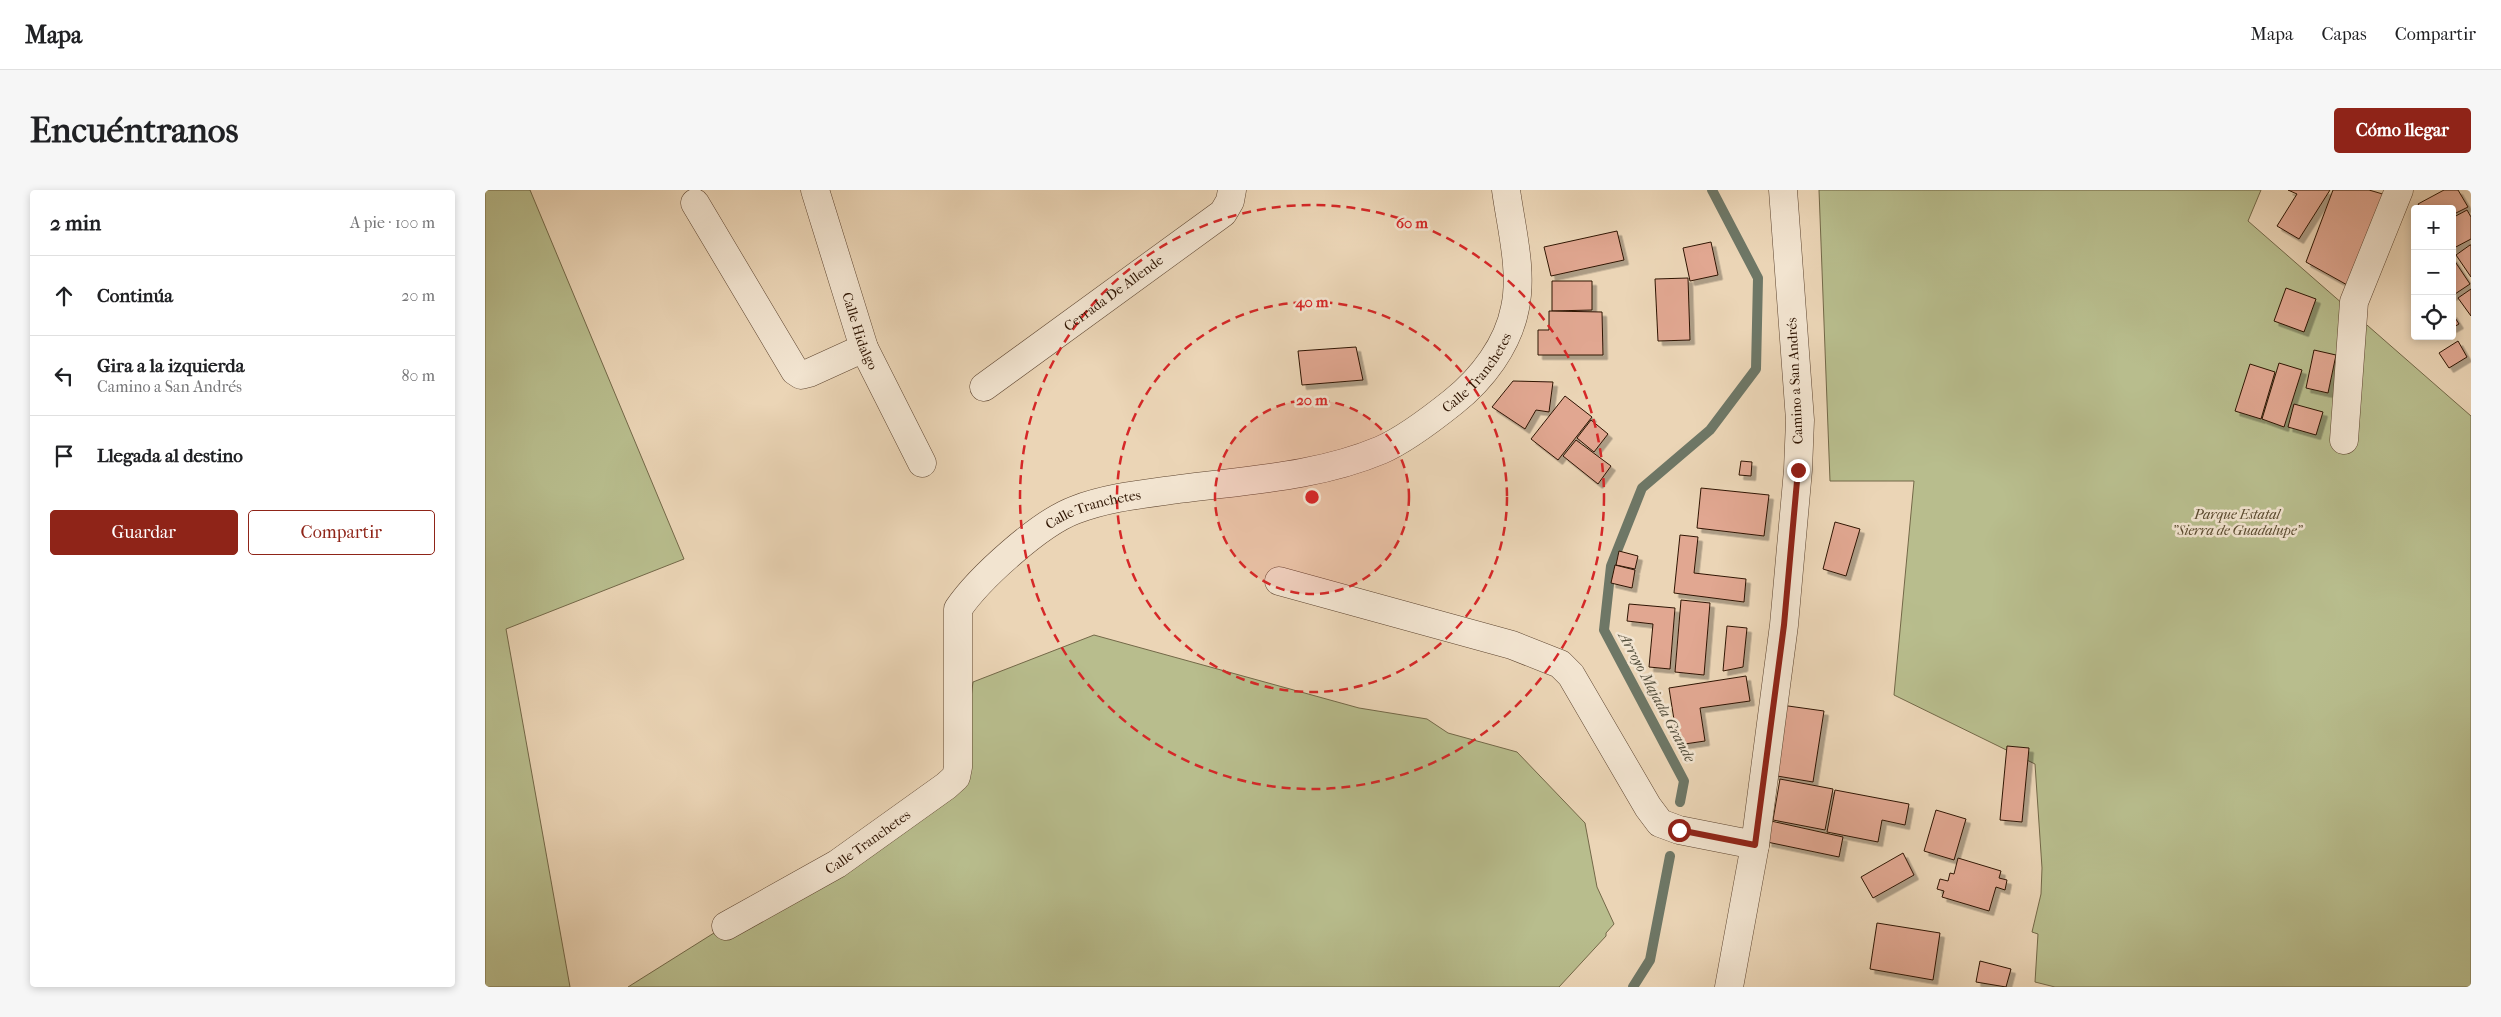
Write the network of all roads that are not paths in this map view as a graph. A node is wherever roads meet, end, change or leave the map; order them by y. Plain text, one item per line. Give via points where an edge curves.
1 (1506, 190) edge
2 (1783, 190) edge
3 (2399, 190) edge
4 (1232, 191) edge
5 (821, 192) edge
6 (695, 203) dead end
7 (865, 348) junction
8 (984, 387) dead end
9 (2344, 440) dead end
10 (922, 463) dead end
11 (1279, 581) dead end
12 (1755, 845) junction
13 (726, 926) dead end
14 (1729, 987) edge

1 - 13 street, Calle Tranchetes via 1518,285 1515,309 1497,353 1473,386 1438,414 1382,449 1330,468 1113,498 1073,510 1045,526 999,566 958,609 956,777 837,864
2 - 12 street, Camino a San Andrés via 1800,420 1799,460 1784,625
3 - 9 street via 2354,302
4 - 8 street, Cerrada De Allende via 1223,212
5 - 7 street, Calle Hidalgo
6 - 7 street via 795,371 809,373
7 - 10 street, Calle Hidalgo
11 - 12 street via 1512,645 1560,664 1571,675 1647,808 1660,823 1679,830
12 - 14 street, Camino a San Andrés

